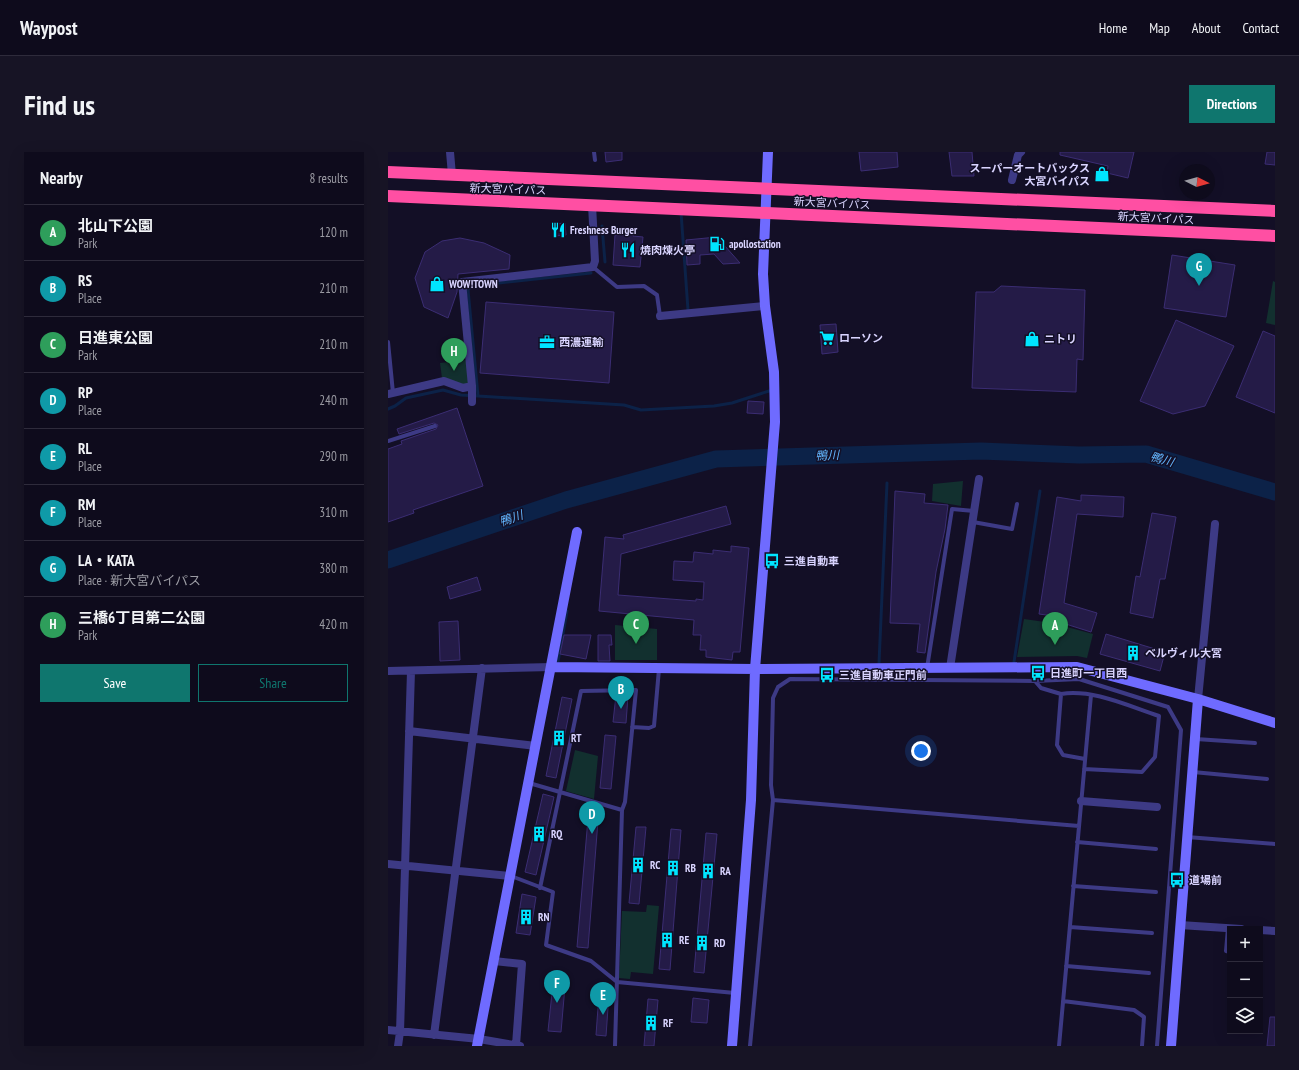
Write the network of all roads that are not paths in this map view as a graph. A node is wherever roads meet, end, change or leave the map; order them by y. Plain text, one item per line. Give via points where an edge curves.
1 (450, 152) edge
2 (594, 152) edge
3 (768, 152) edge
4 (1021, 152) edge
5 (595, 160) dead end
6 (388, 172) edge
7 (452, 175) junction
8 (1012, 180) dead end
9 (766, 190) junction
10 (388, 196) edge
11 (592, 205) junction
12 (1275, 211) edge
13 (765, 213) junction
14 (1275, 236) edge
15 (594, 267) junction
16 (765, 306) junction
17 (660, 316) joint
18 (388, 342) edge
19 (472, 386) junction
20 (390, 394) edge
21 (472, 402) dead end
22 (435, 426) dead end
23 (388, 442) edge
24 (979, 479) dead end
25 (1017, 504) dead end
26 (975, 511) junction
27 (973, 522) junction
28 (1215, 524) dead end
29 (577, 532) dead end
30 (552, 667) junction
31 (482, 668) junction
32 (659, 668) junction
33 (927, 668) junction
34 (950, 668) junction
35 (755, 669) junction
36 (388, 671) edge
37 (411, 671) junction
38 (1035, 681) junction
39 (1061, 694) junction
40 (1091, 695) junction
41 (1198, 699) junction
42 (1275, 723) edge
43 (632, 727) junction
44 (409, 731) junction
45 (1194, 739) junction
46 (472, 740) junction
47 (1256, 743) dead end
48 (536, 746) junction
49 (1085, 759) junction
50 (1084, 769) junction
51 (1191, 772) junction
52 (1267, 779) dead end
53 (529, 783) junction
54 (560, 792) junction
55 (773, 800) junction
56 (1081, 801) junction
57 (1157, 807) dead end
58 (622, 810) junction
59 (1079, 826) junction
60 (1187, 837) junction
61 (1077, 842) junction
62 (1275, 844) edge
63 (1156, 849) dead end
64 (388, 864) edge
65 (405, 866) junction
66 (454, 871) junction
67 (511, 876) junction
68 (1073, 886) junction
69 (540, 888) junction
70 (1156, 892) dead end
71 (1180, 925) junction
72 (1070, 927) junction
73 (1227, 928) edge
74 (1263, 930) edge
75 (1275, 931) edge
76 (1152, 933) dead end
77 (1227, 940) edge
78 (1227, 951) edge
79 (494, 961) junction
80 (1066, 966) junction
81 (1149, 973) dead end
82 (617, 982) junction
83 (736, 993) junction
84 (1063, 1001) junction
85 (388, 1030) edge
86 (400, 1032) junction
87 (434, 1035) junction
88 (478, 1042) edge
89 (398, 1046) edge
90 (518, 1046) edge
91 (615, 1046) edge
92 (732, 1046) edge
93 (750, 1046) edge
94 (1059, 1046) edge
95 (1142, 1046) edge
96 (1157, 1046) edge
97 (1171, 1046) edge

1 - 7 street
2 - 5 lane
3 - 9 street
4 - 8 street
6 - 7 highway, 新大宮バイパス
7 - 9 highway, 新大宮バイパス
9 - 12 highway, 新大宮バイパス
9 - 13 street
10 - 11 highway, 新大宮バイパス
11 - 13 highway, 新大宮バイパス
11 - 15 street
13 - 14 highway, 新大宮バイパス
13 - 16 street
15 - 17 lane via 617,287 644,286 657,295
15 - 19 street via 462,282
16 - 17 street
16 - 35 street via 774,372 775,422
18 - 20 lane
19 - 20 street via 463,388 444,381
19 - 21 street
22 - 23 lane
24 - 26 street
25 - 27 lane via 1012,529
26 - 27 street
26 - 33 lane via 952,509
27 - 34 street
28 - 41 street
29 - 30 street
30 - 31 street
30 - 32 street
30 - 48 street
31 - 37 street
31 - 46 street
32 - 35 street
32 - 43 lane via 654,726
33 - 34 street
33 - 35 street
34 - 41 street via 1082,667
35 - 83 street via 751,793
36 - 37 street
37 - 44 street
38 - 39 lane via 1041,688
38 - 55 lane via 790,679 778,687 772,698
38 - 96 lane via 1079,679 1168,707 1181,730
39 - 40 lane
39 - 49 lane via 1057,744 1063,755
40 - 49 lane
40 - 50 lane via 1159,716 1154,757 1142,772
41 - 42 street
41 - 45 street
43 - 54 lane via 636,690 581,690
43 - 58 lane via 625,802
44 - 46 street
44 - 65 street
45 - 47 lane
45 - 51 street
46 - 48 street
46 - 66 street
48 - 53 street
49 - 50 lane
50 - 56 lane
51 - 52 lane
51 - 60 street
53 - 54 lane
53 - 67 street
54 - 58 lane
54 - 69 lane
55 - 59 lane
55 - 93 lane
56 - 57 street
56 - 59 lane
58 - 82 lane
59 - 61 lane
60 - 62 lane
60 - 71 street
61 - 63 lane
61 - 68 lane
64 - 65 street
65 - 66 street
65 - 86 street
66 - 67 street
66 - 87 street
67 - 69 lane
67 - 79 street
68 - 70 lane
68 - 72 lane
69 - 82 lane via 553,892 546,945 591,961
71 - 73 street
71 - 97 street
72 - 76 lane
72 - 80 lane
74 - 75 street
77 - 78 lane
79 - 88 street
79 - 90 street via 522,964
80 - 81 lane
80 - 84 lane
82 - 83 lane
82 - 91 lane
83 - 92 street
84 - 94 lane
84 - 95 lane via 1134,1010 1144,1017
85 - 86 street
86 - 87 street
86 - 89 street
87 - 88 street
88 - 90 street

